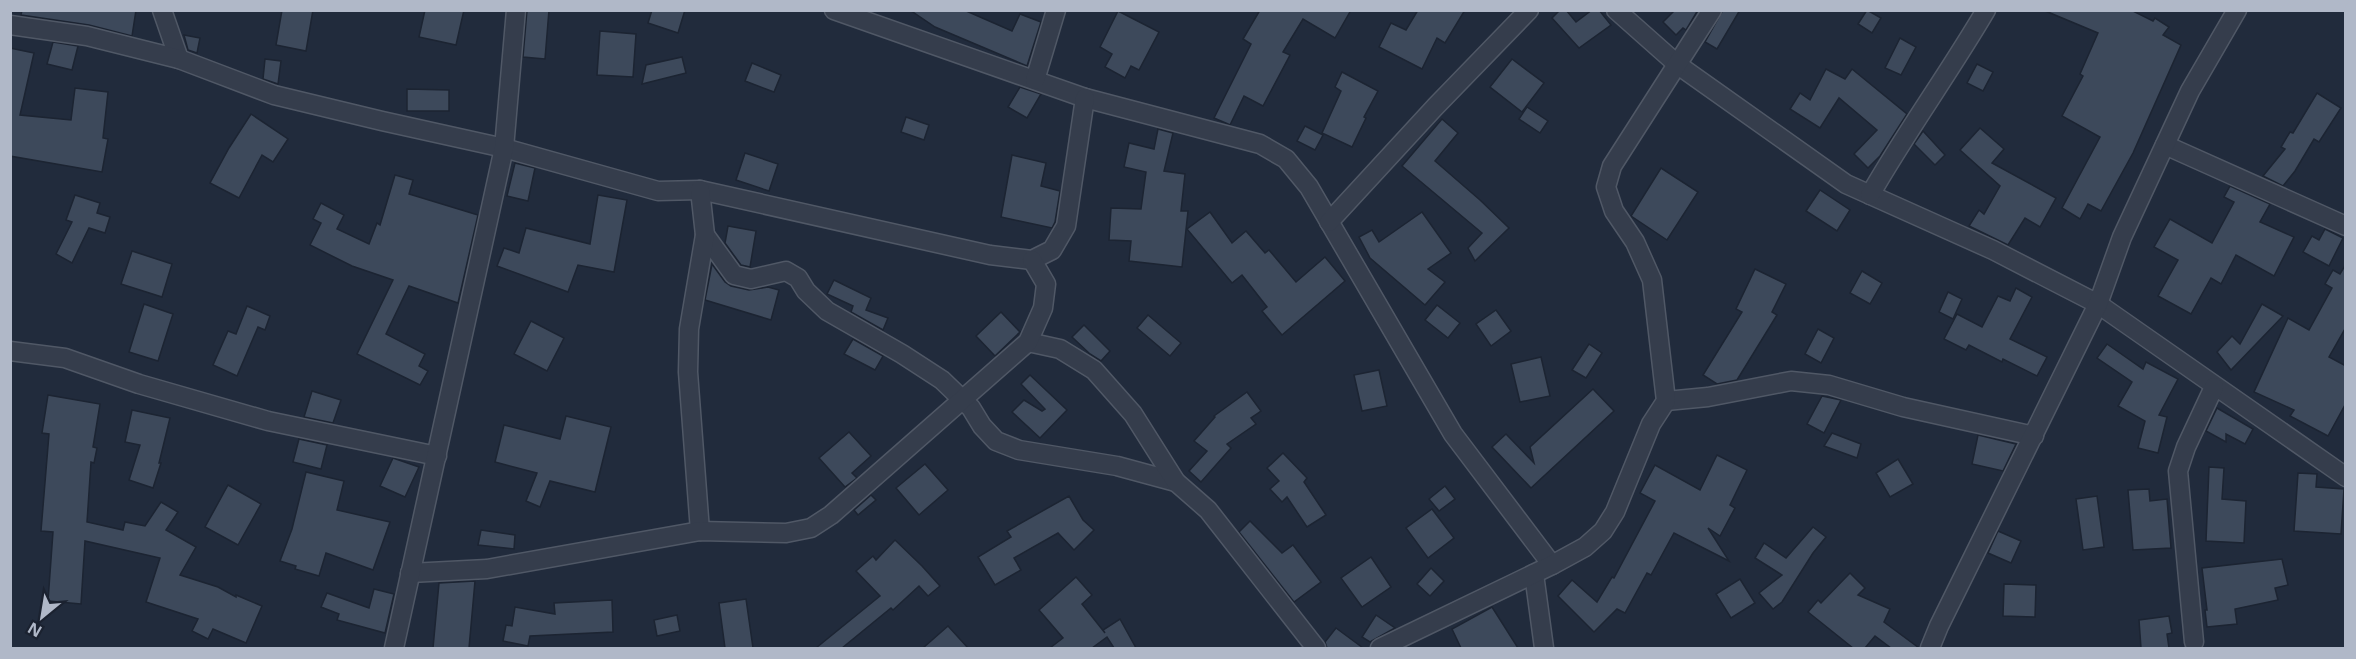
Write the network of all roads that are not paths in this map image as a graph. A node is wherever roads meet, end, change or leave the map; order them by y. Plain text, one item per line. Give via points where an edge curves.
1 (162, 10) edge
2 (516, 10) edge
3 (834, 10) edge
4 (1056, 10) edge
5 (1529, 10) edge
6 (1616, 10) edge
7 (1712, 10) edge
8 (1986, 10) edge
9 (2237, 10) edge
10 (10, 25) edge
11 (179, 59) junction
12 (1678, 65) junction
13 (1035, 80) junction
14 (1085, 98) junction
15 (2165, 145) junction
16 (504, 148) junction
17 (700, 190) junction
18 (1870, 195) junction
19 (1329, 222) junction
20 (2346, 226) edge
21 (705, 235) junction
22 (1032, 260) junction
23 (2098, 304) junction
24 (1028, 342) junction
25 (10, 351) edge
26 (2214, 387) junction
27 (961, 399) junction
28 (1666, 401) junction
29 (2034, 436) junction
30 (437, 456) junction
31 (2346, 477) edge
32 (1176, 482) junction
33 (700, 531) junction
34 (1552, 565) junction
35 (410, 573) junction
36 (1534, 574) junction
37 (2194, 642) dead end
38 (394, 648) edge
39 (1316, 648) edge
40 (1380, 648) edge
41 (1544, 648) edge
42 (1930, 648) edge

1 - 11 street
2 - 16 street
3 - 13 street
4 - 13 street
5 - 19 street
6 - 12 street
7 - 12 street
8 - 18 street
9 - 15 street via 2190,91
10 - 11 street via 87,36
11 - 16 street via 274,94
12 - 18 street via 1846,184
12 - 28 street via 1612,166 1606,187 1614,211 1635,242 1652,280
13 - 14 street
14 - 19 street via 1260,144 1286,159 1309,187
14 - 22 street via 1066,226 1052,250
15 - 20 street
15 - 23 street via 2122,237
16 - 17 street via 658,191
16 - 30 street
17 - 21 street
17 - 22 street via 990,255
18 - 23 street via 1993,250
19 - 34 street via 1453,434
21 - 27 street via 734,275 751,279 786,271 798,278 827,311 903,354 942,380
21 - 33 street via 689,329 688,372
22 - 24 street via 1046,284 1043,308
23 - 26 street
23 - 29 street
24 - 27 street
24 - 32 street via 1060,349 1094,370 1133,414
25 - 30 street via 65,358 268,421
26 - 31 street
26 - 37 street via 2178,471
27 - 32 street via 996,441 1011,447 1118,466
27 - 33 street via 811,528 786,533
28 - 29 street via 1791,381 1829,385
28 - 34 street via 1651,424 1615,512 1603,531 1586,547
29 - 42 street
30 - 35 street
32 - 39 street via 1208,510
33 - 35 street via 487,569
34 - 36 street
35 - 38 street
36 - 40 street
36 - 41 street

